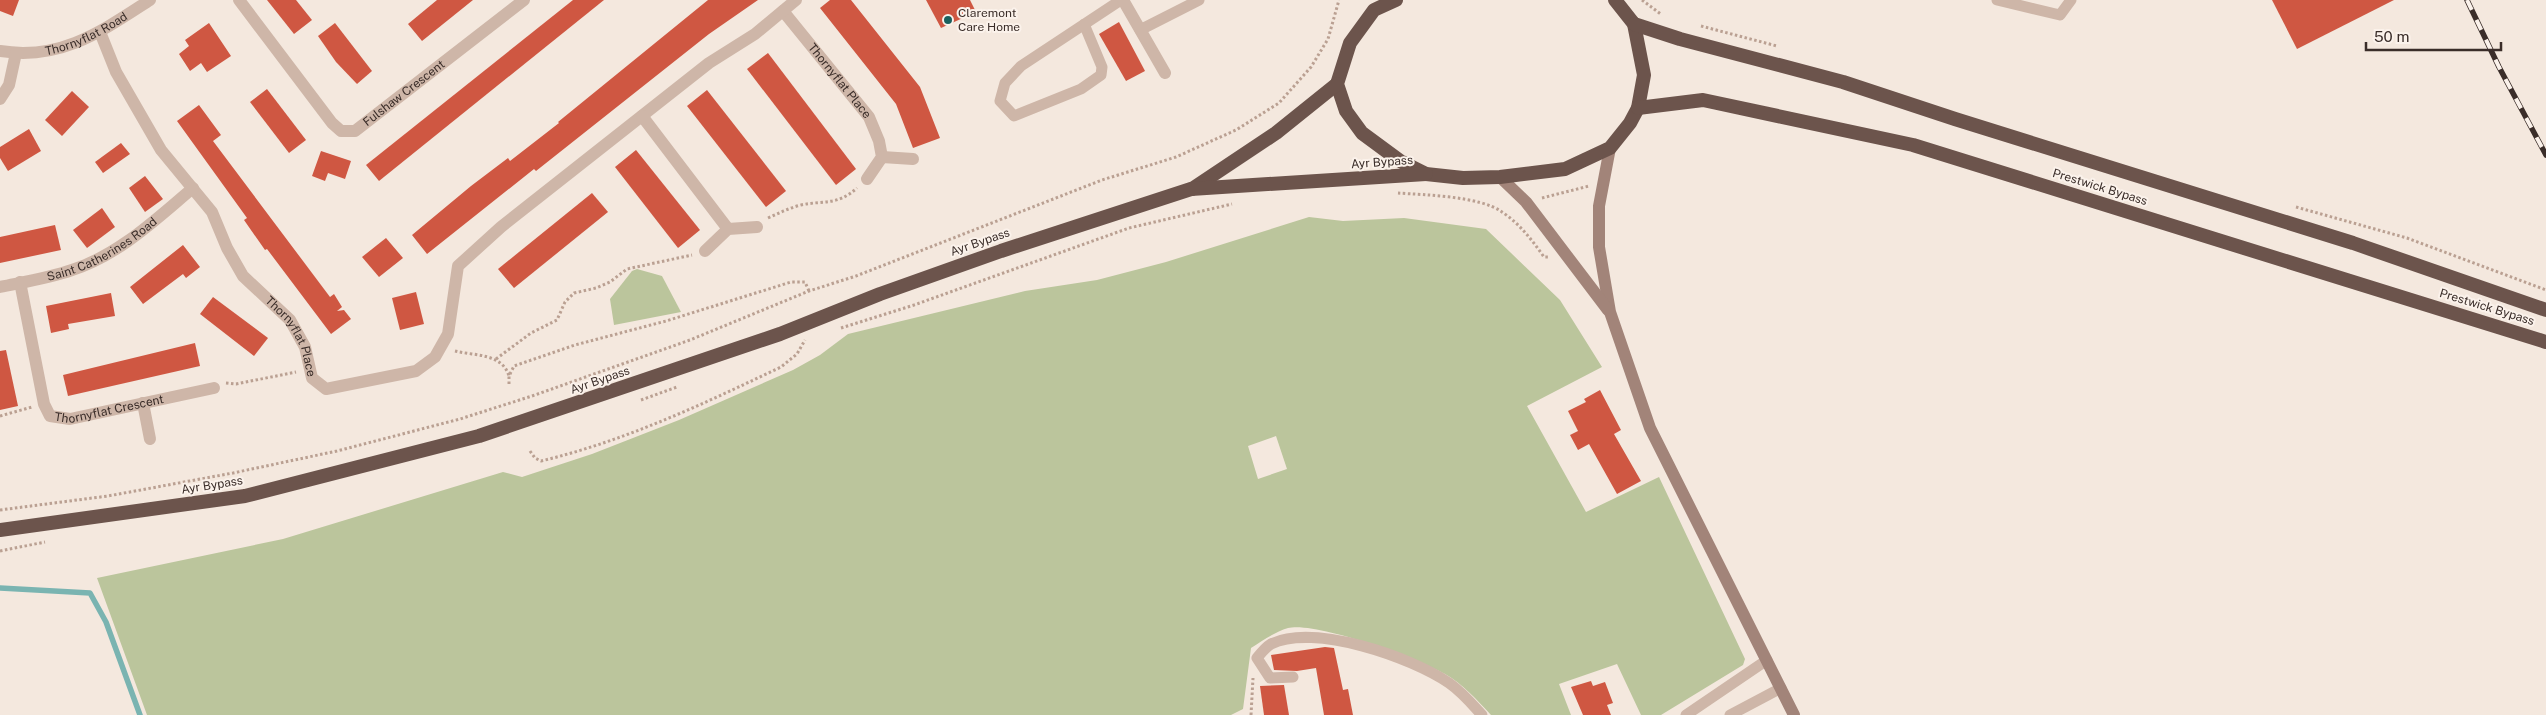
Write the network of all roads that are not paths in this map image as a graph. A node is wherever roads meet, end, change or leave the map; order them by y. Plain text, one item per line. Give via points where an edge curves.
1 (150, 0) edge
2 (239, 0) edge
3 (524, 0) edge
4 (796, 0) edge
5 (1122, 0) edge
6 (1199, 0) edge
7 (1396, 0) edge
8 (1615, 0) edge
9 (1997, 0) edge
10 (2001, 0) edge
11 (2071, 0) edge
12 (782, 11) junction
13 (1084, 24) junction
14 (1634, 24) junction
15 (1140, 30) junction
16 (100, 32) junction
17 (0, 51) edge
18 (16, 53) junction
19 (1165, 73) dead end
20 (1336, 84) junction
21 (0, 99) edge
22 (1638, 108) junction
23 (642, 116) junction
24 (1610, 148) junction
25 (882, 157) junction
26 (913, 159) dead end
27 (1426, 174) junction
28 (1500, 177) junction
29 (867, 179) road end
30 (193, 188) junction
31 (1191, 189) junction
32 (758, 223) road end
33 (728, 229) junction
34 (701, 251) road end
35 (20, 282) junction
36 (0, 287) edge
37 (2546, 310) edge
38 (1610, 312) junction
39 (2546, 342) edge
40 (214, 388) road end
41 (143, 403) junction
42 (150, 439) dead end
43 (0, 530) edge
44 (1767, 660) junction
45 (1293, 677) dead end
46 (1781, 688) junction
47 (1482, 715) edge
48 (1686, 715) edge
49 (1730, 715) edge
50 (1794, 715) edge

1 - 16 street, Thornyflat Road
2 - 3 street, Fulshaw Crescent via 332,123 341,131 355,132
4 - 12 street, Thornyflat Place
5 - 13 lane
5 - 15 street
6 - 15 lane
7 - 20 highway via 1374,10 1350,43
8 - 14 highway
9 - 10 lane
10 - 11 lane via 2060,15
12 - 23 street, Thornyflat Place
12 - 25 street, Thornyflat Place via 870,117
13 - 13 lane via 1020,66 1005,83 1000,101 1014,116 1081,90 1101,75 1102,67
14 - 22 highway via 1644,75
14 - 37 highway, Prestwick Bypass via 1843,82 1955,120 2353,243
15 - 19 street
16 - 18 street, Thornyflat Road via 66,48
16 - 30 street, Thornyflat Place via 116,72 161,150
17 - 18 street, Thornyflat Road
18 - 21 street via 9,86
20 - 27 highway via 1346,111 1362,133 1400,161
20 - 31 highway, Ayr Bypass via 1276,133
22 - 24 highway
22 - 39 highway, Prestwick Bypass via 1703,100 1913,145
23 - 30 street, Thornyflat Place via 501,227 458,266 448,334 435,357 416,371 326,389 312,378 305,348 290,320 243,276 212,212
23 - 33 street
24 - 28 highway via 1565,169
24 - 38 main road via 1599,206 1599,247
25 - 26 street
25 - 29 street
27 - 28 highway
27 - 31 highway, Ayr Bypass
28 - 38 main road via 1526,202
30 - 35 street, Saint Catherines Road via 132,238 103,257 72,270
31 - 43 highway, Ayr Bypass via 1001,250 780,334 479,436 245,496
32 - 33 street
33 - 34 street
35 - 36 street, Saint Catherines Road
35 - 41 street, Thornyflat Crescent via 44,404 50,416 70,419
38 - 44 main road via 1650,428
40 - 41 street, Thornyflat Crescent
41 - 42 street
44 - 46 main road
44 - 48 lane
45 - 47 lane via 1270,678 1257,658 1269,645 1284,640 1319,637 1344,641 1392,656 1437,676 1463,695
46 - 49 lane
46 - 50 main road

